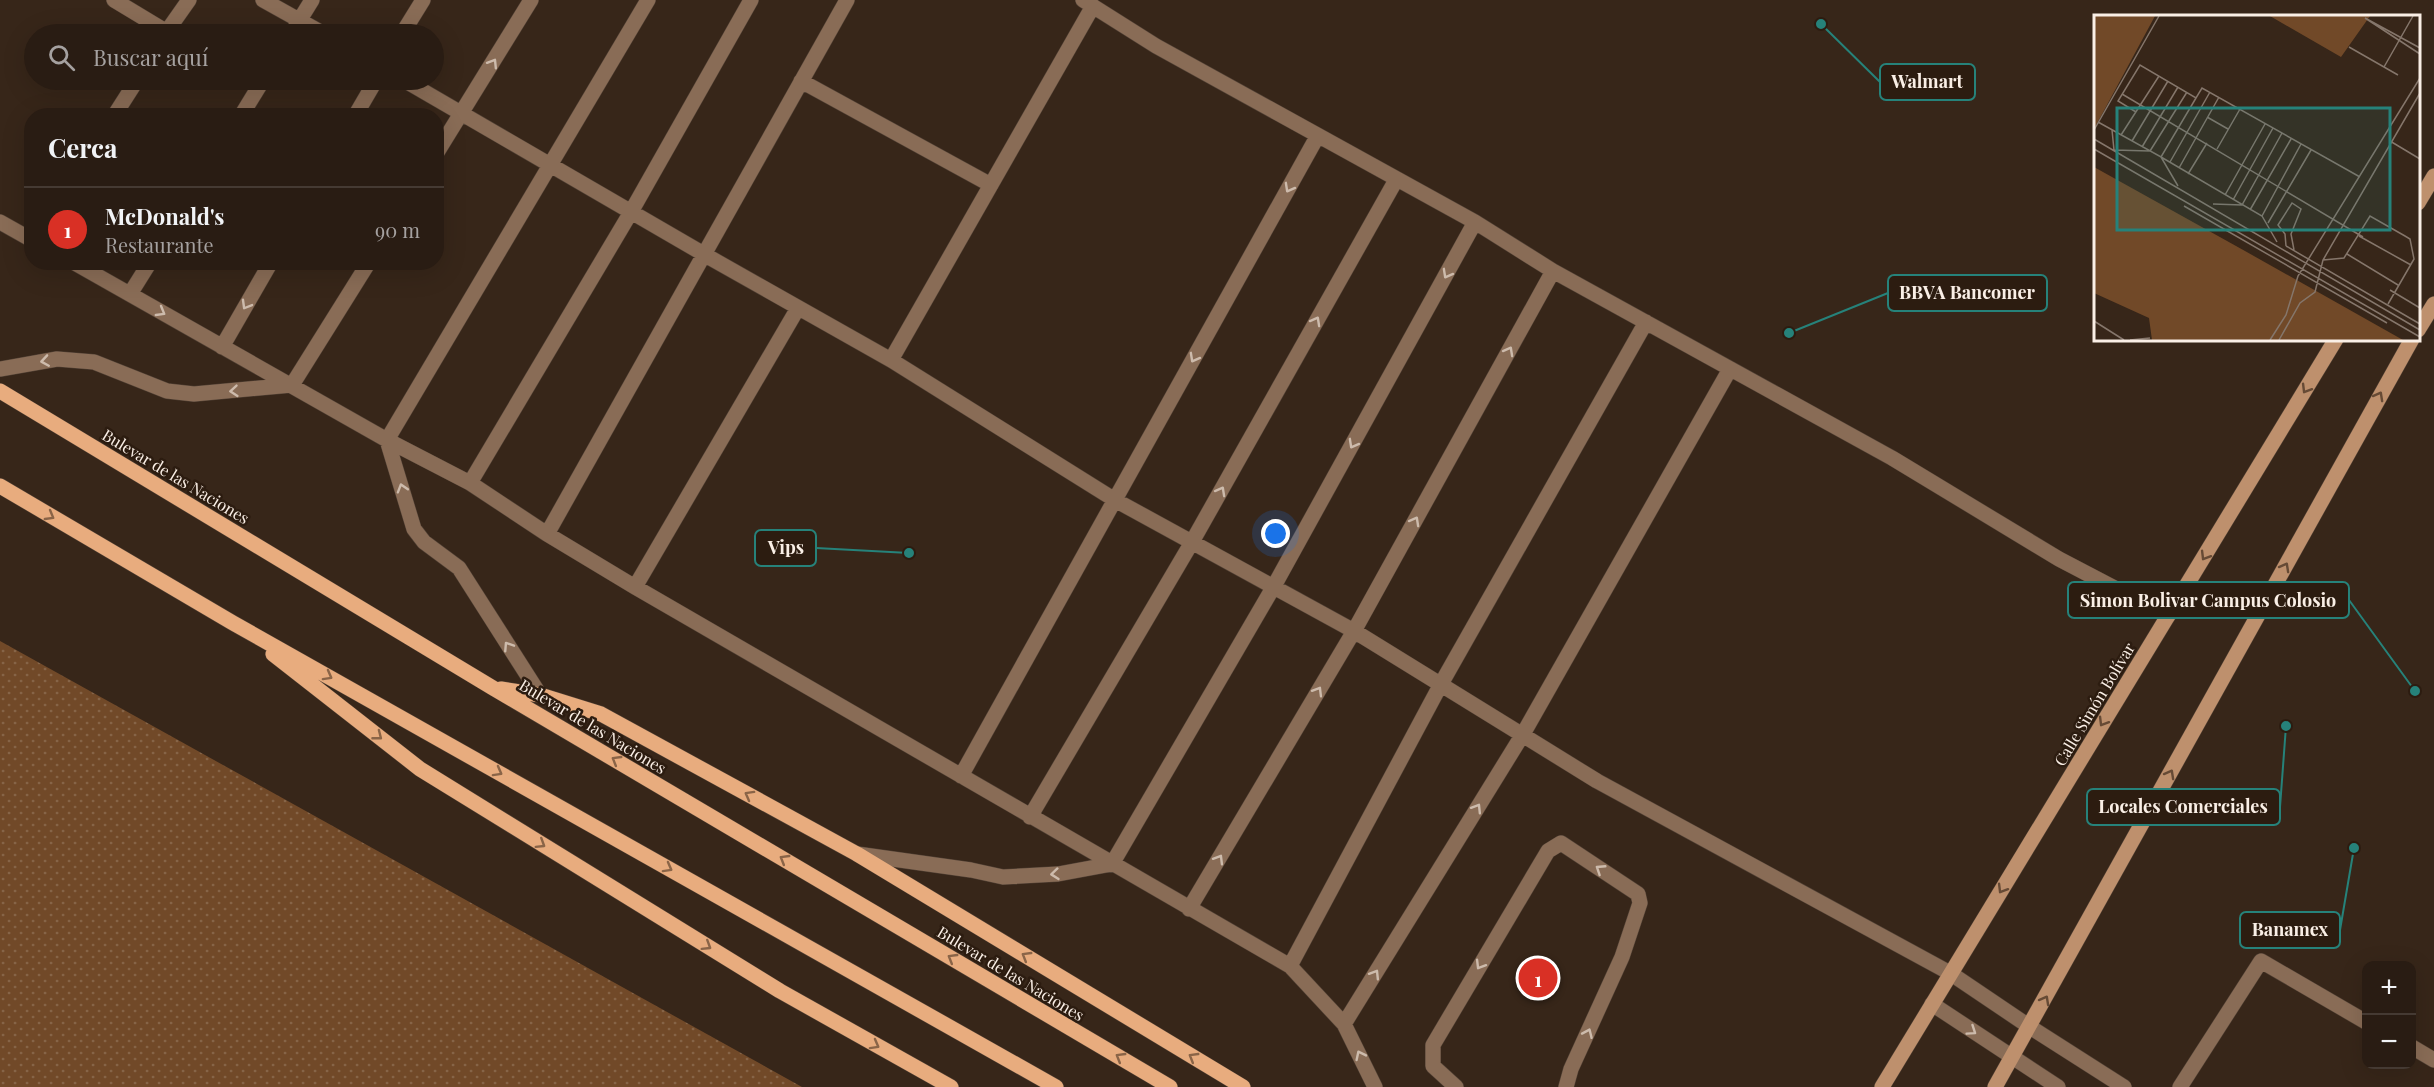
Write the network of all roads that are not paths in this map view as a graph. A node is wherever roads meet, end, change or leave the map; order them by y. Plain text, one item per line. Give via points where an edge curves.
1 (114, 0) edge
2 (189, 0) edge
3 (263, 0) edge
4 (312, 0) edge
5 (423, 0) edge
6 (531, 0) edge
7 (648, 0) edge
8 (751, 0) edge
9 (847, 0) edge
10 (1088, 3) edge
11 (152, 24) edge
12 (172, 24) edge
13 (290, 24) edge
14 (297, 24) edge
15 (408, 24) edge
16 (801, 81) junction
17 (131, 90) edge
18 (257, 90) edge
19 (370, 90) edge
20 (422, 90) edge
21 (119, 108) edge
22 (246, 108) edge
23 (360, 108) edge
24 (462, 113) junction
25 (1317, 137) junction
26 (444, 141) edge
27 (550, 164) junction
28 (2434, 176) edge
29 (1396, 180) junction
30 (991, 185) junction
31 (2419, 201) edge
32 (631, 212) junction
33 (0, 222) edge
34 (1475, 222) junction
35 (24, 236) edge
36 (704, 255) junction
37 (87, 270) edge
38 (145, 270) edge
39 (266, 270) edge
40 (364, 270) edge
41 (1553, 271) junction
42 (130, 294) junction
43 (2434, 304) edge
44 (798, 308) junction
45 (1646, 322) junction
46 (2419, 328) edge
47 (2335, 340) edge
48 (2411, 340) edge
49 (222, 347) junction
50 (891, 360) junction
51 (0, 369) edge
52 (1730, 369) junction
53 (292, 386) junction
54 (0, 391) edge
55 (387, 440) junction
56 (470, 483) junction
57 (0, 486) edge
58 (1116, 500) junction
59 (547, 534) junction
60 (1192, 542) junction
61 (635, 586) junction
62 (1274, 586) junction
63 (2168, 616) junction
64 (233, 623) junction
65 (1354, 631) junction
66 (1442, 684) junction
67 (493, 688) junction
68 (540, 695) junction
69 (1523, 734) junction
70 (962, 776) junction
71 (1030, 817) junction
72 (857, 854) junction
73 (1112, 864) junction
74 (1189, 909) junction
75 (1290, 966) junction
76 (1950, 973) junction
77 (1932, 1004) junction
78 (2362, 1019) edge
79 (1344, 1024) junction
80 (2030, 1028) junction
81 (2416, 1049) edge
82 (2012, 1058) junction
83 (2434, 1060) edge
84 (951, 1087) edge
85 (1056, 1087) edge
86 (1170, 1087) edge
87 (1243, 1087) edge
88 (1376, 1087) edge
89 (1456, 1087) edge
90 (1566, 1087) edge
91 (1882, 1087) edge
92 (1995, 1087) edge
93 (2058, 1087) edge
94 (2124, 1087) edge
95 (2180, 1087) edge

1 - 11 lane
2 - 12 lane
3 - 13 lane
4 - 14 lane
5 - 15 lane
24 -> 6 lane
7 - 27 lane
8 - 32 lane
9 - 16 lane
10 - 25 lane
10 - 30 lane
16 - 30 lane
16 - 36 lane
17 - 21 lane
18 - 22 lane
19 - 23 lane
20 - 24 lane
24 - 26 lane
24 - 27 lane
25 - 29 lane
25 -> 58 lane
27 - 32 lane
27 - 55 lane
28 - 31 main road
29 - 34 lane
60 -> 29 lane
30 - 50 lane
32 - 36 lane
32 - 56 lane
33 - 35 lane
34 - 41 lane
34 -> 62 lane
36 - 44 lane
36 - 59 lane
37 - 42 lane
38 - 42 lane
39 -> 49 lane
40 - 53 lane
41 - 45 lane
65 -> 41 lane
42 -> 49 lane
43 - 46 main road
44 - 50 lane
44 - 61 lane
45 - 52 lane
45 - 66 lane
47 -> 63 main road, Calle Simón Bolívar
80 -> 48 main road
49 - 53 lane
50 - 58 lane
53 -> 51 lane via 194,394 167,391 94,362 57,359
52 - 63 lane via 1892,458 2059,559
52 - 69 lane
53 - 55 lane
54 - 67 main road, Bulevar de las Naciones
55 - 56 lane
68 -> 55 lane via 459,568 424,542 414,529
56 - 59 lane
57 -> 64 main road
58 - 60 lane
58 - 70 lane
59 - 61 lane
60 - 62 lane
60 - 71 lane
61 - 70 lane
62 - 65 lane
62 - 73 lane
63 -> 76 main road, Calle Simón Bolívar
64 -> 84 main road via 420,769 780,991
64 -> 85 main road
65 - 66 lane
74 -> 65 lane
66 - 69 lane
66 - 75 lane
67 - 68 main road
86 -> 67 main road, Bulevar de las Naciones
72 -> 68 main road via 601,714
69 - 76 lane via 1597,781
79 -> 69 lane
70 - 71 lane
71 - 73 lane
73 -> 72 lane via 1058,874 1003,877
87 -> 72 main road
73 - 74 lane
74 - 75 lane
75 - 79 lane
76 - 77 main road, Calle Simón Bolívar
76 - 80 lane
77 -> 82 lane
77 - 91 main road, Calle Simón Bolívar
78 - 95 lane via 2260,961
88 -> 79 lane
80 - 82 main road
80 - 94 lane
81 - 83 lane
82 - 92 main road
82 - 93 lane
90 -> 89 lane via 1622,957 1640,903 1638,894 1561,843 1548,851 1433,1045 1433,1066

